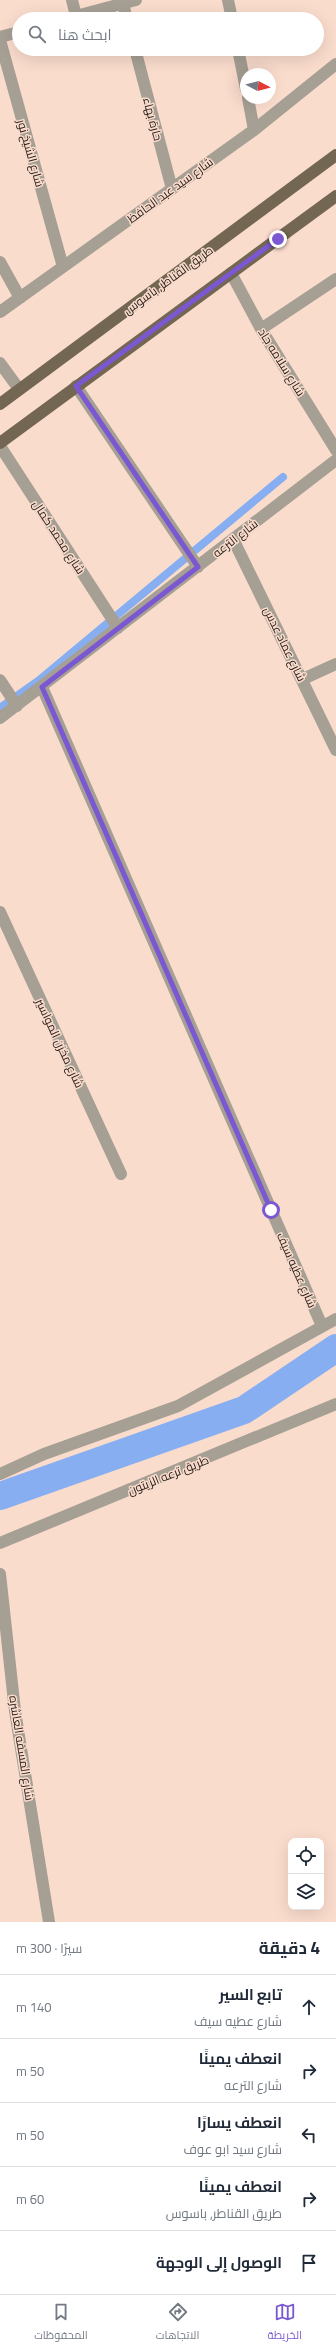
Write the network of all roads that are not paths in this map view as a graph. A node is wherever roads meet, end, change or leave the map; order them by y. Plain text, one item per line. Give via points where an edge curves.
1 (72, 0) edge
2 (136, 0) edge
3 (228, 0) edge
4 (123, 4) junction
5 (71, 12) edge
6 (93, 12) edge
7 (125, 12) edge
8 (231, 12) edge
9 (12, 34) edge
10 (0, 37) edge
11 (0, 40) edge
12 (137, 56) edge
13 (239, 56) edge
14 (336, 64) edge
15 (242, 68) edge
16 (249, 104) edge
17 (254, 130) junction
18 (336, 155) edge
19 (172, 189) junction
20 (336, 196) edge
21 (0, 262) edge
22 (63, 267) junction
23 (231, 274) junction
24 (336, 279) edge
25 (20, 298) junction
26 (0, 312) edge
27 (261, 328) junction
28 (0, 363) edge
29 (76, 386) junction
30 (20, 389) junction
31 (0, 404) edge
32 (0, 442) edge
33 (0, 446) edge
34 (336, 450) edge
35 (336, 460) edge
36 (233, 539) junction
37 (198, 567) junction
38 (118, 628) junction
39 (336, 664) edge
40 (303, 679) junction
41 (0, 680) edge
42 (42, 687) junction
43 (17, 706) junction
44 (0, 718) edge
45 (336, 750) edge
46 (0, 912) edge
47 (120, 1174) dead end
48 (336, 1319) edge
49 (322, 1326) junction
50 (336, 1404) edge
51 (0, 1474) edge
52 (0, 1544) edge
53 (0, 1574) edge
54 (48, 1922) edge

1 - 5 street
2 - 4 street
3 - 8 street
4 - 6 street
4 - 7 street
9 - 10 street
11 - 22 street, شارع الشيخ نور
12 - 19 street, حارة بهاء
13 - 15 street
14 - 17 street, شارع سيد عبد الحافظ
16 - 17 street
17 - 19 street, شارع سيد عبد الحافظ
18 - 30 main road, طريق القناطر, باسوس
19 - 22 street, شارع سيد عبد الحافظ
20 - 23 main road
21 - 25 street
22 - 25 street, شارع سيد عبد الحافظ
23 - 27 street, شارع سلامه جاد
23 - 29 main road
24 - 27 street
25 - 26 street, شارع سيد عبد الحافظ
27 - 34 street, شارع سلامه جاد
28 - 30 street
29 - 32 main road
29 - 37 street
30 - 31 main road, طريق القناطر, باسوس
33 - 38 street, شارع محمد كمال
35 - 36 street, شارع الترعه
36 - 37 street, شارع الترعه
36 - 40 street, شارع عماد عدس
37 - 38 street, شارع الترعه
38 - 42 street, شارع الترعه
39 - 40 street
40 - 45 street, شارع عماد عدس
41 - 43 street
42 - 43 street, شارع الترعه
42 - 49 street, شارع عطيه سيف
43 - 44 street, شارع الترعه
46 - 47 street, شارع مخزن المواسير
48 - 49 street
49 - 51 street via 178,1406 44,1454
50 - 52 street, طريق ترعه الزيتون
53 - 54 street, شارع المسقه العاشره via 16,1712

